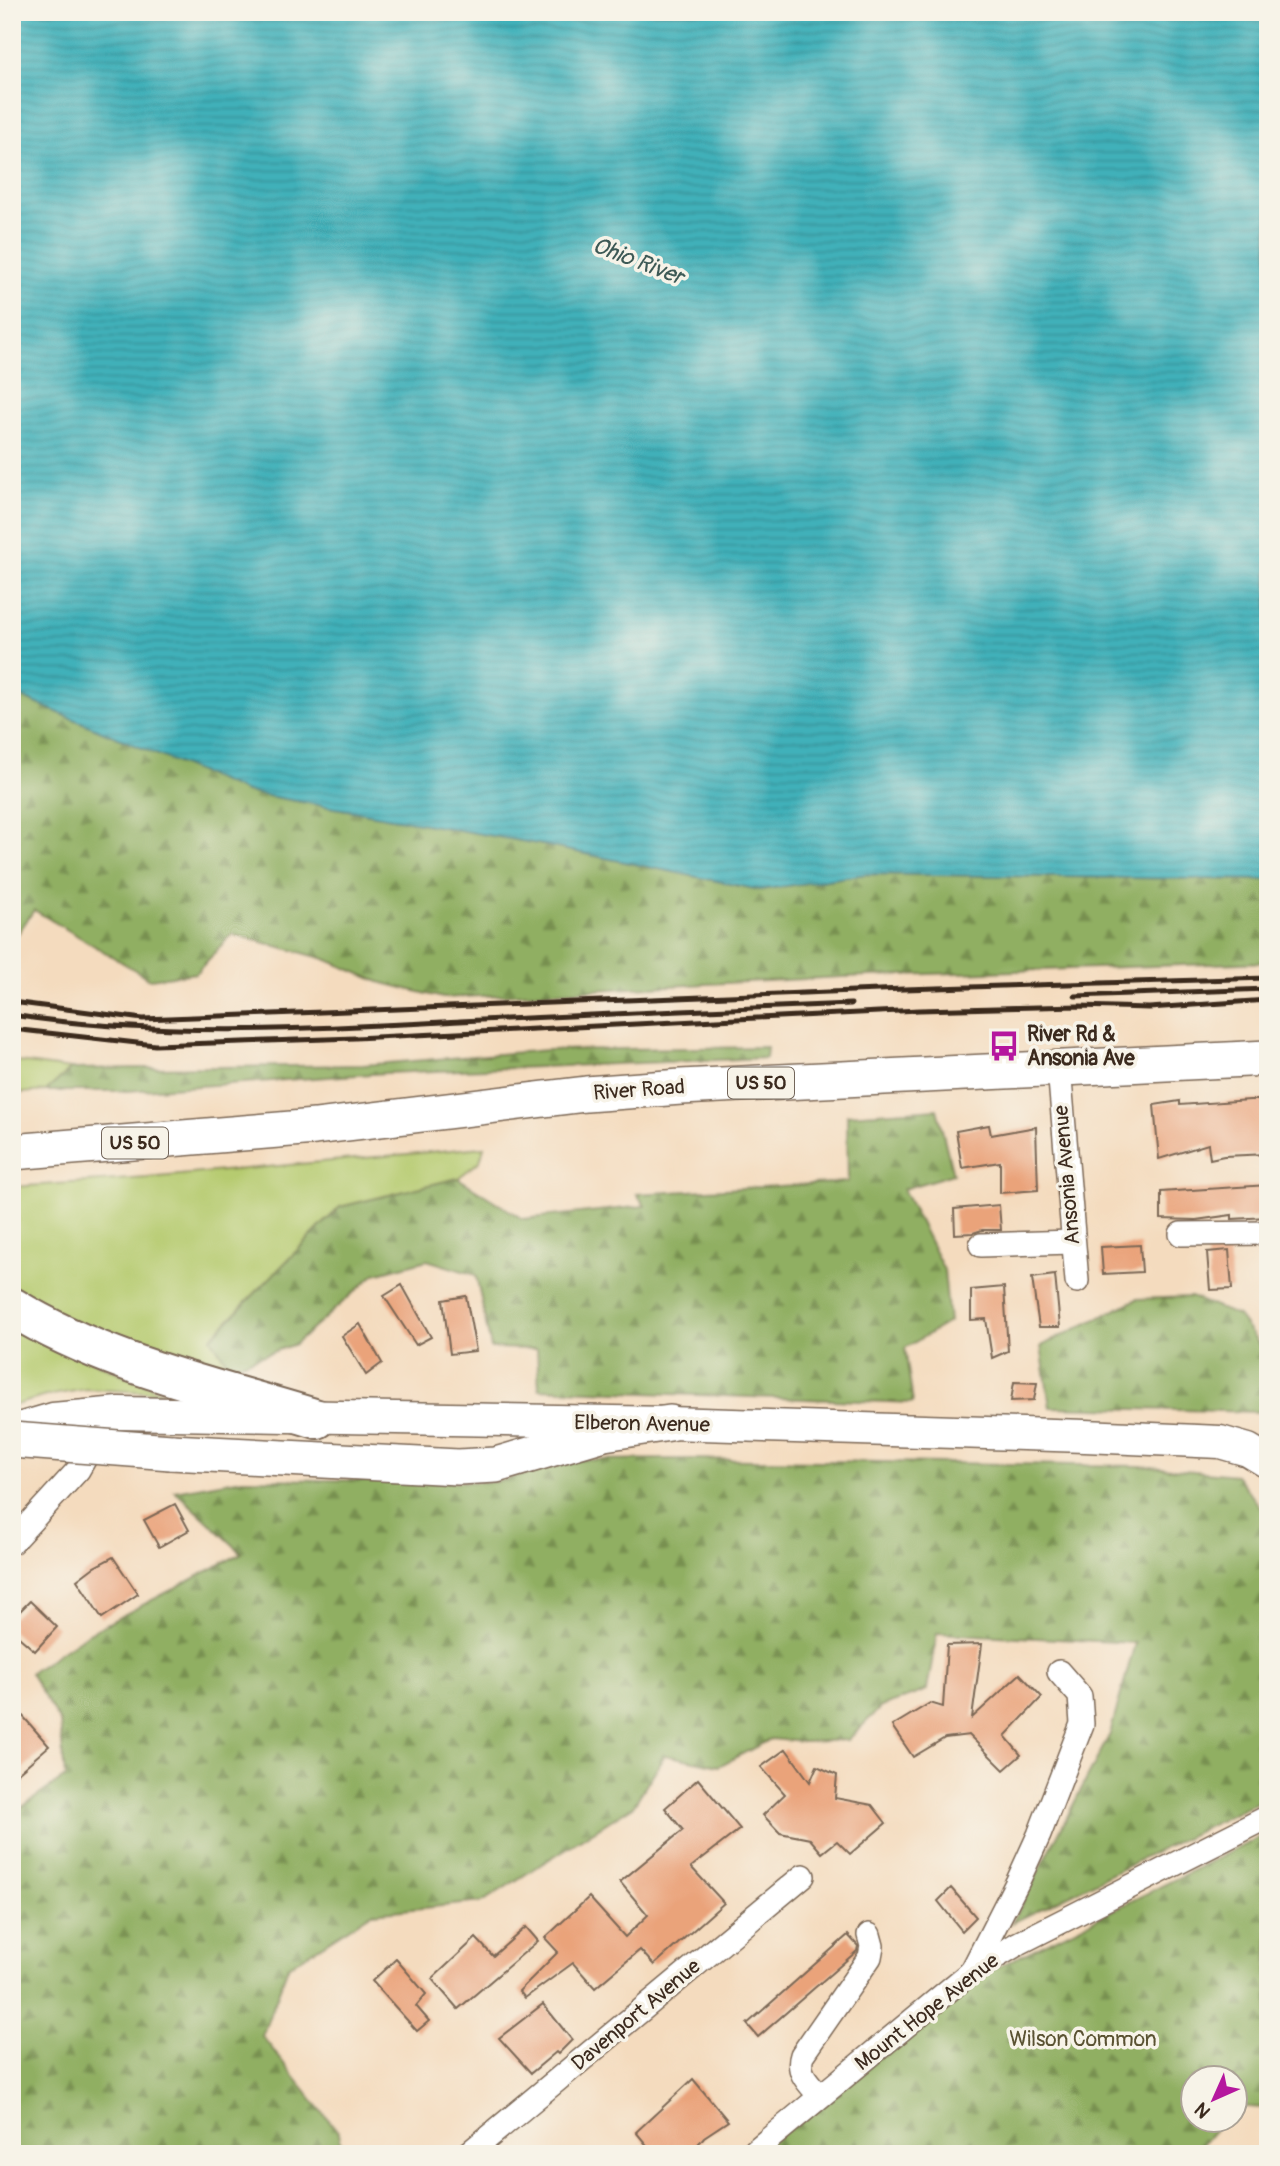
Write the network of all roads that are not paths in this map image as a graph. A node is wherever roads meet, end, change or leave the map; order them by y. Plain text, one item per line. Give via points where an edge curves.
1 (1268, 1058) edge
2 (1059, 1069) junction
3 (12, 1152) edge
4 (1268, 1233) edge
5 (1181, 1234) dead end
6 (1072, 1242) junction
7 (981, 1245) dead end
8 (1077, 1281) dead end
9 (12, 1307) edge
10 (95, 1416) junction
11 (317, 1419) junction
12 (670, 1423) junction
13 (12, 1431) edge
14 (12, 1440) edge
15 (1268, 1462) edge
16 (12, 1542) edge
17 (1059, 1672) dead end
18 (1268, 1817) edge
19 (803, 1876) dead end
20 (869, 1934) dead end
21 (972, 1971) junction
22 (820, 2096) junction
23 (468, 2154) edge
24 (751, 2154) edge

1 - 2 main road, River Road / US 50
2 - 3 main road, River Road / US 50 via 586,1094 315,1127
2 - 6 street, Ansonia Avenue
4 - 5 street
6 - 7 street
6 - 8 street, Ansonia Avenue
9 - 11 highway via 123,1361
10 - 11 street, Elberon Avenue
10 - 13 street, Elberon Avenue via 53,1419
10 - 16 street via 78,1470
11 - 12 street, Elberon Avenue
12 - 14 main road, bridge via 604,1433 496,1465 458,1467
12 - 15 street, Elberon Avenue via 1220,1442
17 - 21 street via 1080,1696 1082,1724 1039,1835
18 - 21 street, Mount Hope Avenue
19 - 23 street, Davenport Avenue
20 - 22 street via 870,1957 799,2064 800,2072
21 - 22 street, Mount Hope Avenue
22 - 24 street, Mount Hope Avenue

